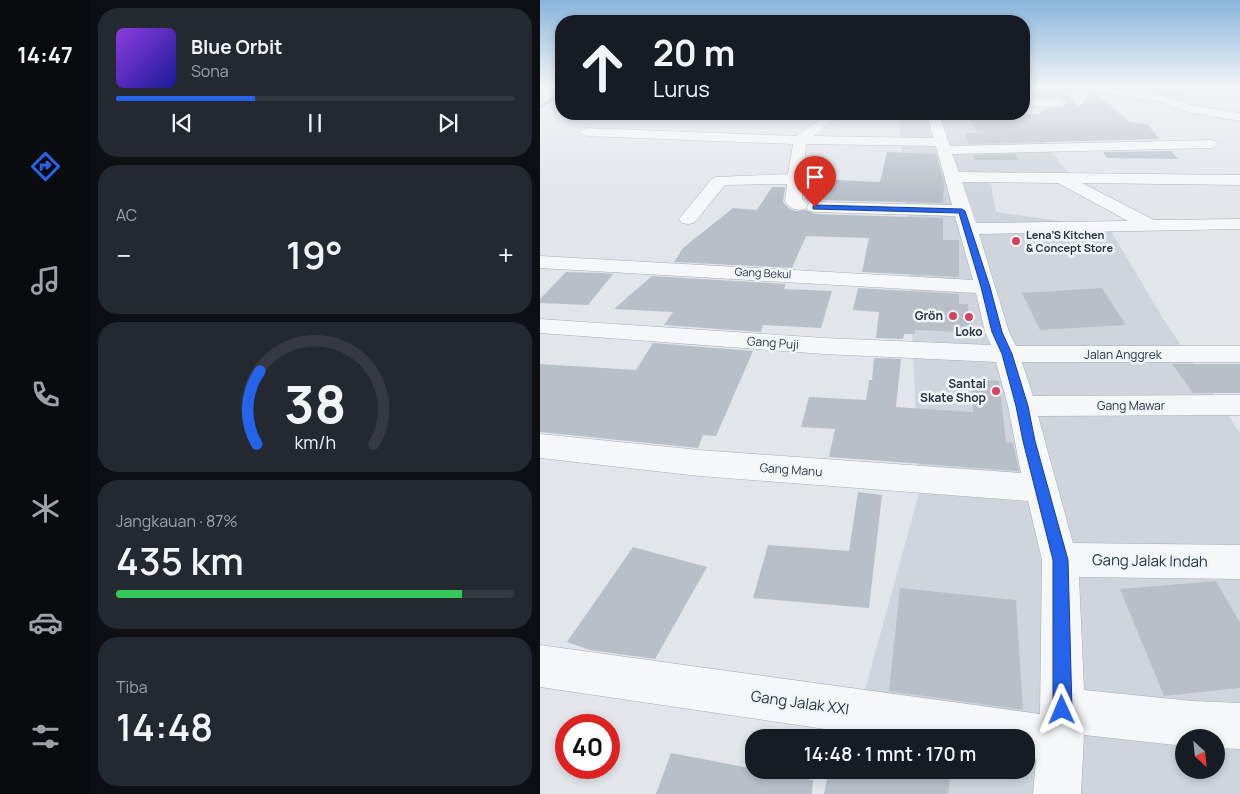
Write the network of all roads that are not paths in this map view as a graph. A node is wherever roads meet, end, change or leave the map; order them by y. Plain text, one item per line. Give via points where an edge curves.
1 (822, 123) edge
2 (936, 123) edge
3 (586, 132) dead end
4 (800, 140) junction
5 (1212, 144) dead end
6 (942, 146) junction
7 (951, 177) junction
8 (1061, 178) junction
9 (795, 179) junction
10 (1240, 180) edge
11 (688, 219) dead end
12 (964, 220) junction
13 (1240, 224) edge
14 (1152, 226) junction
15 (540, 262) edge
16 (986, 287) junction
17 (540, 326) edge
18 (1007, 354) junction
19 (1240, 354) edge
20 (1240, 405) edge
21 (1022, 406) junction
22 (540, 446) edge
23 (1042, 488) junction
24 (1060, 560) junction
25 (1240, 562) edge
26 (540, 666) edge
27 (1061, 725) junction
28 (1240, 726) edge
29 (1057, 794) edge

1 - 4 street
2 - 6 street
3 - 4 street
4 - 6 street
4 - 9 street
5 - 6 street
6 - 7 street
7 - 8 street
7 - 12 street
8 - 10 street
8 - 14 street
9 - 11 street via 722,180
9 - 12 street via 802,204
12 - 14 street
12 - 16 street
13 - 14 street
15 - 16 street, Gang Bekul
16 - 18 street via 997,332
17 - 18 street, Gang Puji via 824,346
18 - 19 street, Jalan Anggrek
18 - 21 street
20 - 21 street, Gang Mawar
21 - 23 street
22 - 23 street, Gang Manu via 699,463
23 - 24 street
24 - 25 street, Gang Jalak Indah
24 - 27 street
26 - 27 street, Gang Jalak XXI
27 - 28 street, Gang Jalak XXI
27 - 29 street

